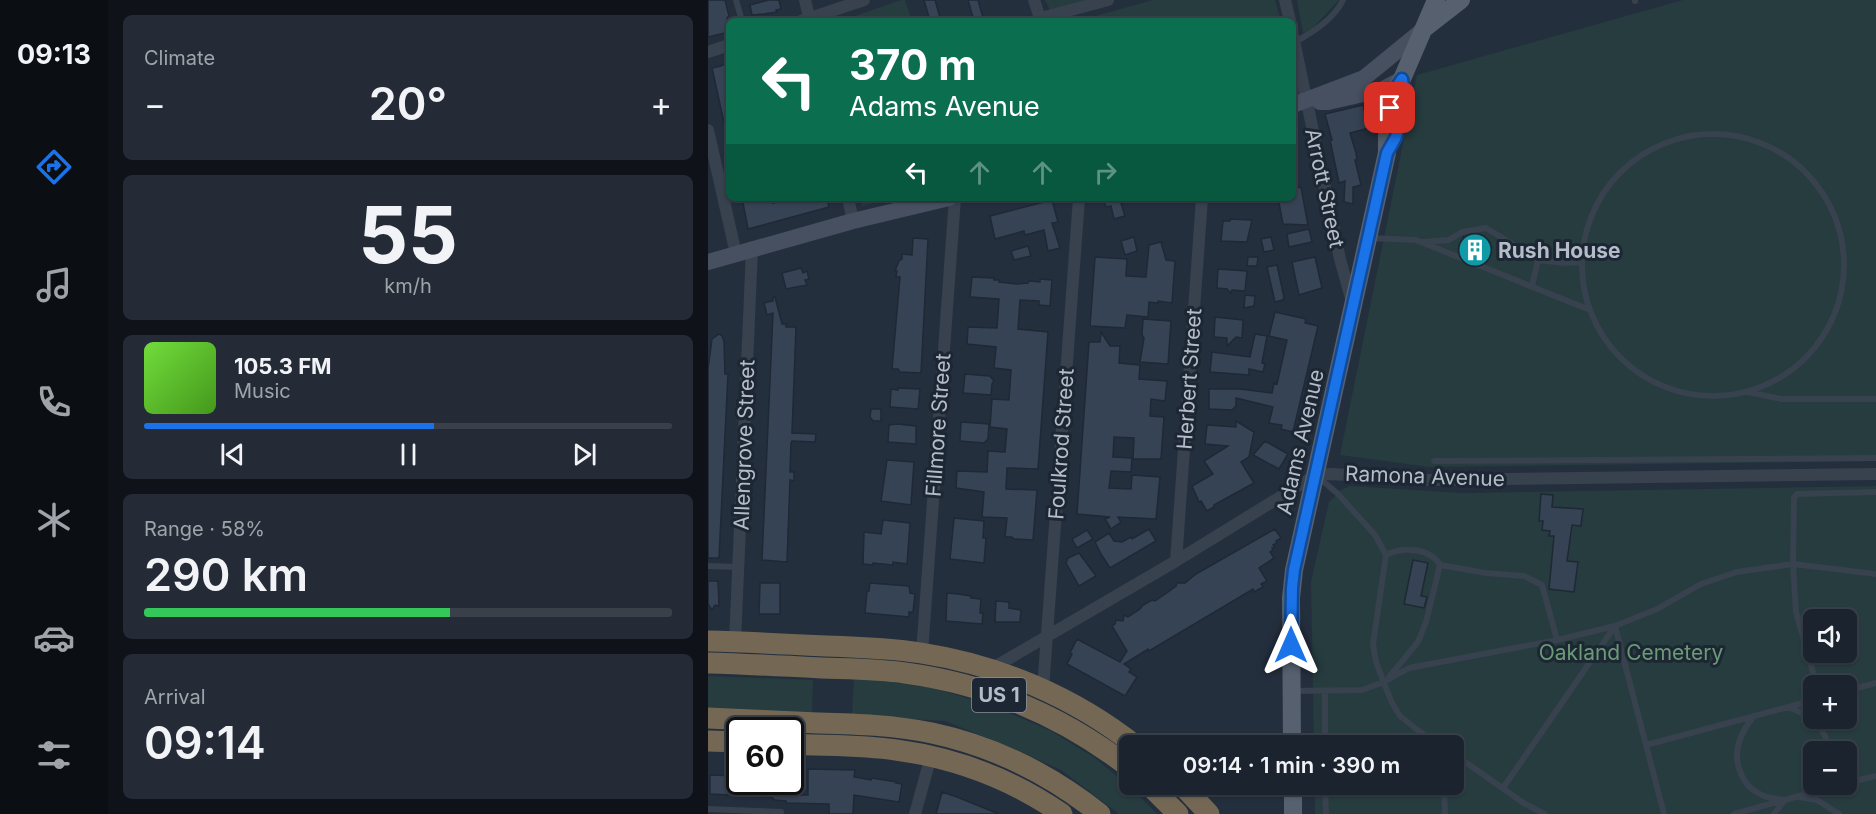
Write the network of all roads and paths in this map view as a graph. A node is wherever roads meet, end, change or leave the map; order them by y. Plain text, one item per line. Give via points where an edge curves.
1 (736, 0) edge
2 (805, 0) edge
3 (864, 0) edge
4 (1034, 0) edge
5 (1108, 0) edge
6 (1285, 0) edge
7 (1343, 0) edge
8 (1437, 0) edge
9 (1461, 0) edge
10 (741, 18) edge
11 (806, 18) edge
12 (812, 18) edge
13 (1041, 18) edge
14 (1045, 18) edge
15 (1289, 18) edge
16 (1424, 29) junction
17 (1296, 39) edge
18 (726, 46) edge
19 (708, 52) edge
20 (1296, 61) edge
21 (1402, 79) junction
22 (1300, 103) edge
23 (708, 130) edge
24 (849, 201) edge
25 (936, 201) edge
26 (955, 201) edge
27 (1079, 201) edge
28 (1202, 201) edge
29 (853, 221) junction
30 (1368, 238) junction
31 (1422, 242) junction
32 (752, 249) junction
33 (736, 255) junction
34 (1538, 260) junction
35 (708, 262) edge
36 (1582, 262) junction
37 (1532, 286) junction
38 (1353, 304) junction
39 (1590, 310) junction
40 (1748, 392) junction
41 (1876, 399) edge
42 (1876, 458) edge
43 (1434, 461) dead end
44 (1876, 474) edge
45 (1322, 480) junction
46 (1876, 492) edge
47 (1386, 555) junction
48 (1176, 561) junction
49 (1793, 564) junction
50 (1440, 565) junction
51 (708, 566) edge
52 (738, 567) junction
53 (1876, 574) edge
54 (1615, 626) junction
55 (1047, 636) junction
56 (1557, 640) junction
57 (708, 641) edge
58 (735, 642) junction
59 (922, 653) junction
60 (708, 663) edge
61 (991, 669) junction
62 (1814, 675) edge
63 (1384, 682) junction
64 (1876, 683) edge
65 (1857, 688) edge
66 (1043, 689) junction
67 (1292, 691) junction
68 (1325, 691) junction
69 (1803, 703) edge
70 (1786, 707) junction
71 (1755, 716) junction
72 (708, 718) edge
73 (1121, 735) edge
74 (1292, 735) edge
75 (1325, 735) edge
76 (1425, 735) edge
77 (708, 741) edge
78 (1827, 741) edge
79 (726, 742) edge
80 (804, 745) edge
81 (1646, 745) junction
82 (931, 756) junction
83 (1119, 760) edge
84 (1464, 761) edge
85 (1876, 776) edge
86 (1857, 781) edge
87 (1503, 788) junction
88 (1755, 792) junction
89 (1159, 795) edge
90 (1191, 795) edge
91 (1293, 795) edge
92 (1325, 795) edge
93 (1444, 795) edge
94 (1803, 795) edge
95 (1797, 797) junction
96 (1785, 800) junction
97 (1756, 808) junction
98 (708, 809) edge
99 (781, 812) dead end
100 (1293, 813) edge
101 (915, 814) edge
102 (1062, 814) edge
103 (1100, 814) edge
104 (1178, 814) edge
105 (1209, 814) edge
106 (1326, 814) edge
107 (1445, 814) edge
108 (1545, 814) edge
109 (1664, 814) edge
110 (1734, 814) edge
111 (1774, 814) edge
112 (1839, 814) edge

1 - 10 lane
2 - 11 street
3 - 12 street
4 - 13 street
5 - 14 street
6 - 15 street
7 - 17 lane via 1338,10 1311,33
8 - 16 main road, Adams Avenue
9 - 16 main road
16 - 21 main road, Adams Avenue
16 - 22 street via 1364,78
18 - 19 street
20 - 22 street, Arrott Street
21 - 22 street via 1381,90 1328,102
21 - 30 main road, Adams Avenue via 1405,98 1396,137 1387,153
22 - 38 street, Arrott Street
23 - 33 street
24 - 29 street
25 - 29 street
26 - 59 street, Fillmore Street
27 - 55 street, Foulkrod Street
28 - 48 street, Herbert Street
29 - 32 street
30 - 31 lane
30 - 38 main road, Adams Avenue
31 - 34 lane via 1449,240 1462,232 1486,228
31 - 37 lane
32 - 33 street
32 - 52 street, Allengrove Street
33 - 35 street
34 - 36 lane
34 - 37 lane
36 - 39 lane
36 - 40 lane via 1592,213 1603,193 1619,173 1650,149 1674,139 1716,133 1763,143 1792,159 1820,188 1839,225 1844,245 1843,288 1829,329 1806,359 1786,375
37 - 39 lane
38 - 45 main road, Adams Avenue
39 - 40 lane via 1612,349 1649,380 1692,395
40 - 41 lane via 1781,399
42 - 43 lane
44 - 45 street, Ramona Avenue via 1431,480 1331,474
45 - 47 lane via 1376,535
45 - 48 street, Ramona Avenue
45 - 67 main road, Adams Avenue via 1292,588
46 - 49 lane via 1797,494
47 - 50 lane via 1401,549 1428,553
47 - 63 lane via 1373,644
48 - 55 street, Ramona Avenue
49 - 53 lane
49 - 54 lane via 1737,572 1701,584 1657,609
49 - 62 lane via 1796,612
50 - 56 lane via 1524,576 1542,585
50 - 63 lane via 1418,642
51 - 52 lane
52 - 58 street, Allengrove Street
54 - 56 lane
54 - 81 lane
54 - 87 lane
55 - 61 street, Ramona Avenue
55 - 66 street, Foulkrod Street
56 - 63 lane via 1409,668
57 - 58 highway, US 1
58 - 59 highway, US 1
59 - 61 highway, US 1
60 - 83 highway, US 1 via 885,671 962,683 1066,725
61 - 66 highway, US 1
63 - 68 lane via 1362,690
63 - 76 lane via 1400,716
64 - 65 lane
66 - 73 highway, US 1
67 - 68 lane
67 - 74 main road, Adams Avenue
68 - 75 lane
69 - 70 lane
70 - 71 lane
70 - 78 lane via 1816,721
71 - 81 lane
71 - 88 lane via 1739,738 1736,753 1744,781
72 - 103 highway, US 1 via 848,724 948,737 1010,759 1054,782
77 - 79 highway
80 - 82 highway
81 - 109 lane
82 - 101 street
82 - 102 highway via 1000,779
84 - 87 lane
85 - 86 lane
87 - 108 lane
88 - 96 lane
88 - 97 lane via 1761,802
89 - 104 highway
90 - 105 highway
91 - 100 main road
92 - 106 lane
93 - 107 lane
94 - 95 lane
95 - 96 lane
95 - 112 lane via 1817,800
96 - 97 lane
96 - 111 lane
97 - 110 lane
98 - 99 lane

